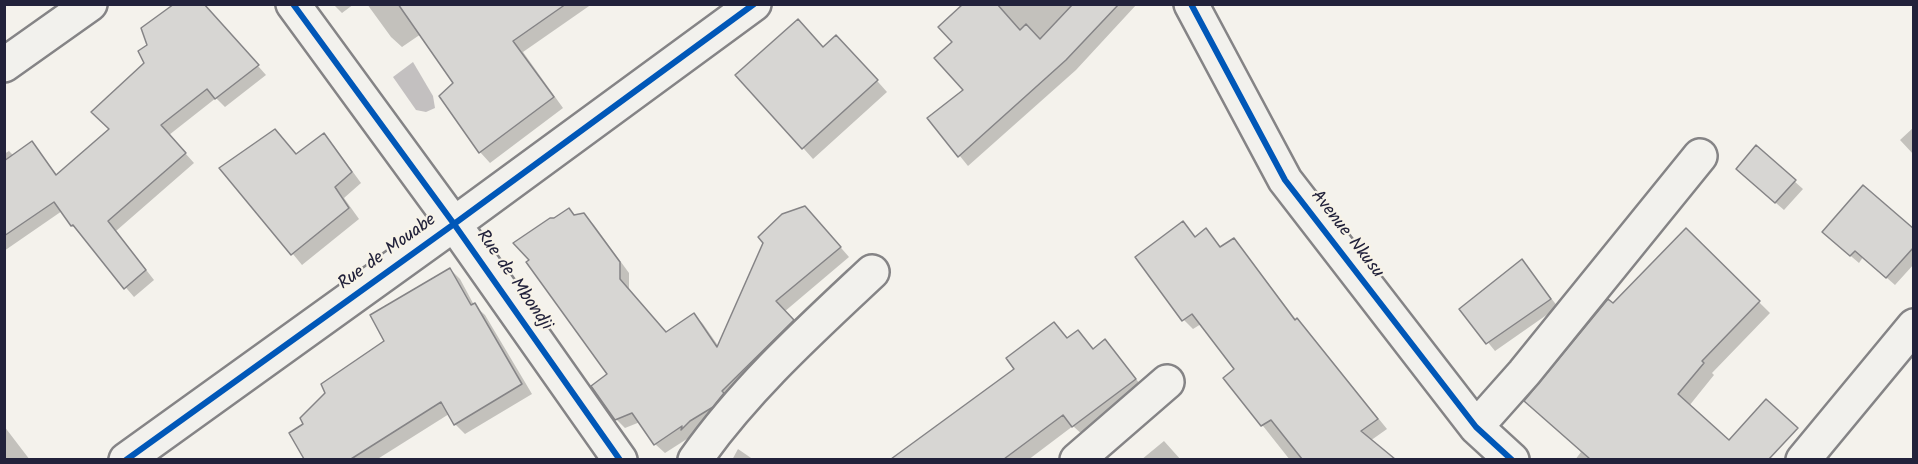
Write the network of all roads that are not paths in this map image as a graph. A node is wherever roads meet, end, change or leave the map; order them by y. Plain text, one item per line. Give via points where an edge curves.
1 (90, 4) edge
2 (293, 4) edge
3 (754, 4) edge
4 (1191, 4) edge
5 (4, 65) edge
6 (1700, 156) dead end
7 (454, 224) junction
8 (872, 272) dead end
9 (1914, 326) edge
10 (1167, 382) dead end
11 (1476, 427) junction
12 (126, 459) edge
13 (620, 459) edge
14 (695, 459) edge
15 (1077, 459) edge
16 (1512, 459) edge
17 (1803, 459) edge

1 - 5 street
2 - 7 street, Rue de Mbondji
3 - 7 street, Rue de Mouabe
4 - 11 street, Avenue Nkusu via 1285,180
6 - 11 street
7 - 12 street, Rue de Mouabe
7 - 13 street, Rue de Mbondji
8 - 14 street via 755,385
9 - 17 street
10 - 15 street
11 - 16 street, Avenue Nkusu

